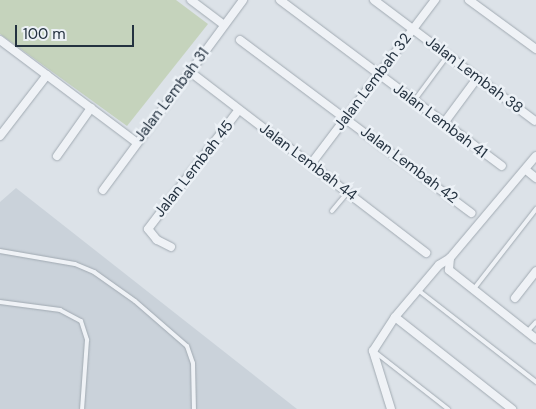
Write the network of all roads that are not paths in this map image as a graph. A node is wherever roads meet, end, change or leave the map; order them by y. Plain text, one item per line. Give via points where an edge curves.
1 (191, 0) edge
2 (243, 0) edge
3 (280, 0) edge
4 (374, 0) edge
5 (435, 0) edge
6 (470, 0) edge
7 (224, 25) junction
8 (412, 30) junction
9 (0, 40) edge
10 (240, 40) dead end
11 (536, 49) edge
12 (448, 55) junction
13 (189, 71) junction
14 (47, 75) junction
15 (378, 75) junction
16 (478, 77) junction
17 (414, 101) junction
18 (91, 108) junction
19 (238, 111) junction
20 (346, 118) junction
21 (535, 121) dead end
22 (444, 123) junction
23 (0, 136) edge
24 (136, 142) junction
25 (57, 156) dead end
26 (536, 156) edge
27 (311, 164) junction
28 (502, 166) dead end
29 (526, 170) junction
30 (536, 178) edge
31 (103, 190) dead end
32 (348, 192) junction
33 (536, 209) edge
34 (332, 211) dead end
35 (471, 213) dead end
36 (171, 247) dead end
37 (0, 251) edge
38 (426, 253) dead end
39 (450, 258) junction
40 (536, 271) edge
41 (418, 290) junction
42 (473, 290) junction
43 (515, 298) dead end
44 (0, 302) edge
45 (395, 318) junction
46 (536, 322) edge
47 (528, 332) junction
48 (536, 339) edge
49 (373, 351) junction
50 (536, 382) edge
51 (82, 409) edge
52 (194, 409) edge
53 (391, 409) edge
54 (448, 409) edge
55 (512, 409) edge

1 - 7 street
2 - 7 street, Jalan Lembah 31
3 - 15 street, Jalan Lembah 41
4 - 8 street, Jalan Lembah 38
5 - 8 street, Jalan Lembah 32
6 - 11 street
7 - 13 street, Jalan Lembah 31
8 - 12 street, Jalan Lembah 38
8 - 15 street, Jalan Lembah 32
9 - 14 street
10 - 20 street, Jalan Lembah 42
12 - 16 street, Jalan Lembah 38
12 - 17 lane
13 - 19 street, Jalan Lembah 44
13 - 24 street, Jalan Lembah 31
14 - 18 street
14 - 23 street
15 - 17 street, Jalan Lembah 41
15 - 20 street, Jalan Lembah 32
16 - 21 street, Jalan Lembah 38
16 - 22 street
17 - 22 street, Jalan Lembah 41
18 - 24 street
18 - 25 street
19 - 27 street, Jalan Lembah 44
19 - 36 street, Jalan Lembah 45 via 149,227 150,235
20 - 27 street, Jalan Lembah 32
20 - 35 street, Jalan Lembah 42
22 - 28 street, Jalan Lembah 41
24 - 31 street, Jalan Lembah 31
26 - 29 street
27 - 32 street, Jalan Lembah 44
29 - 30 street
29 - 39 street
32 - 34 lane
32 - 38 street, Jalan Lembah 44
33 - 42 lane
37 - 52 lane via 75,264 94,272 135,301 187,346 193,363
39 - 41 street via 439,265
39 - 42 street via 449,270
40 - 43 street
41 - 45 street
41 - 50 lane
42 - 47 street
44 - 51 lane via 60,310 81,320 87,340
45 - 49 street
45 - 55 street
46 - 47 lane
47 - 48 street
49 - 53 street
49 - 54 lane

